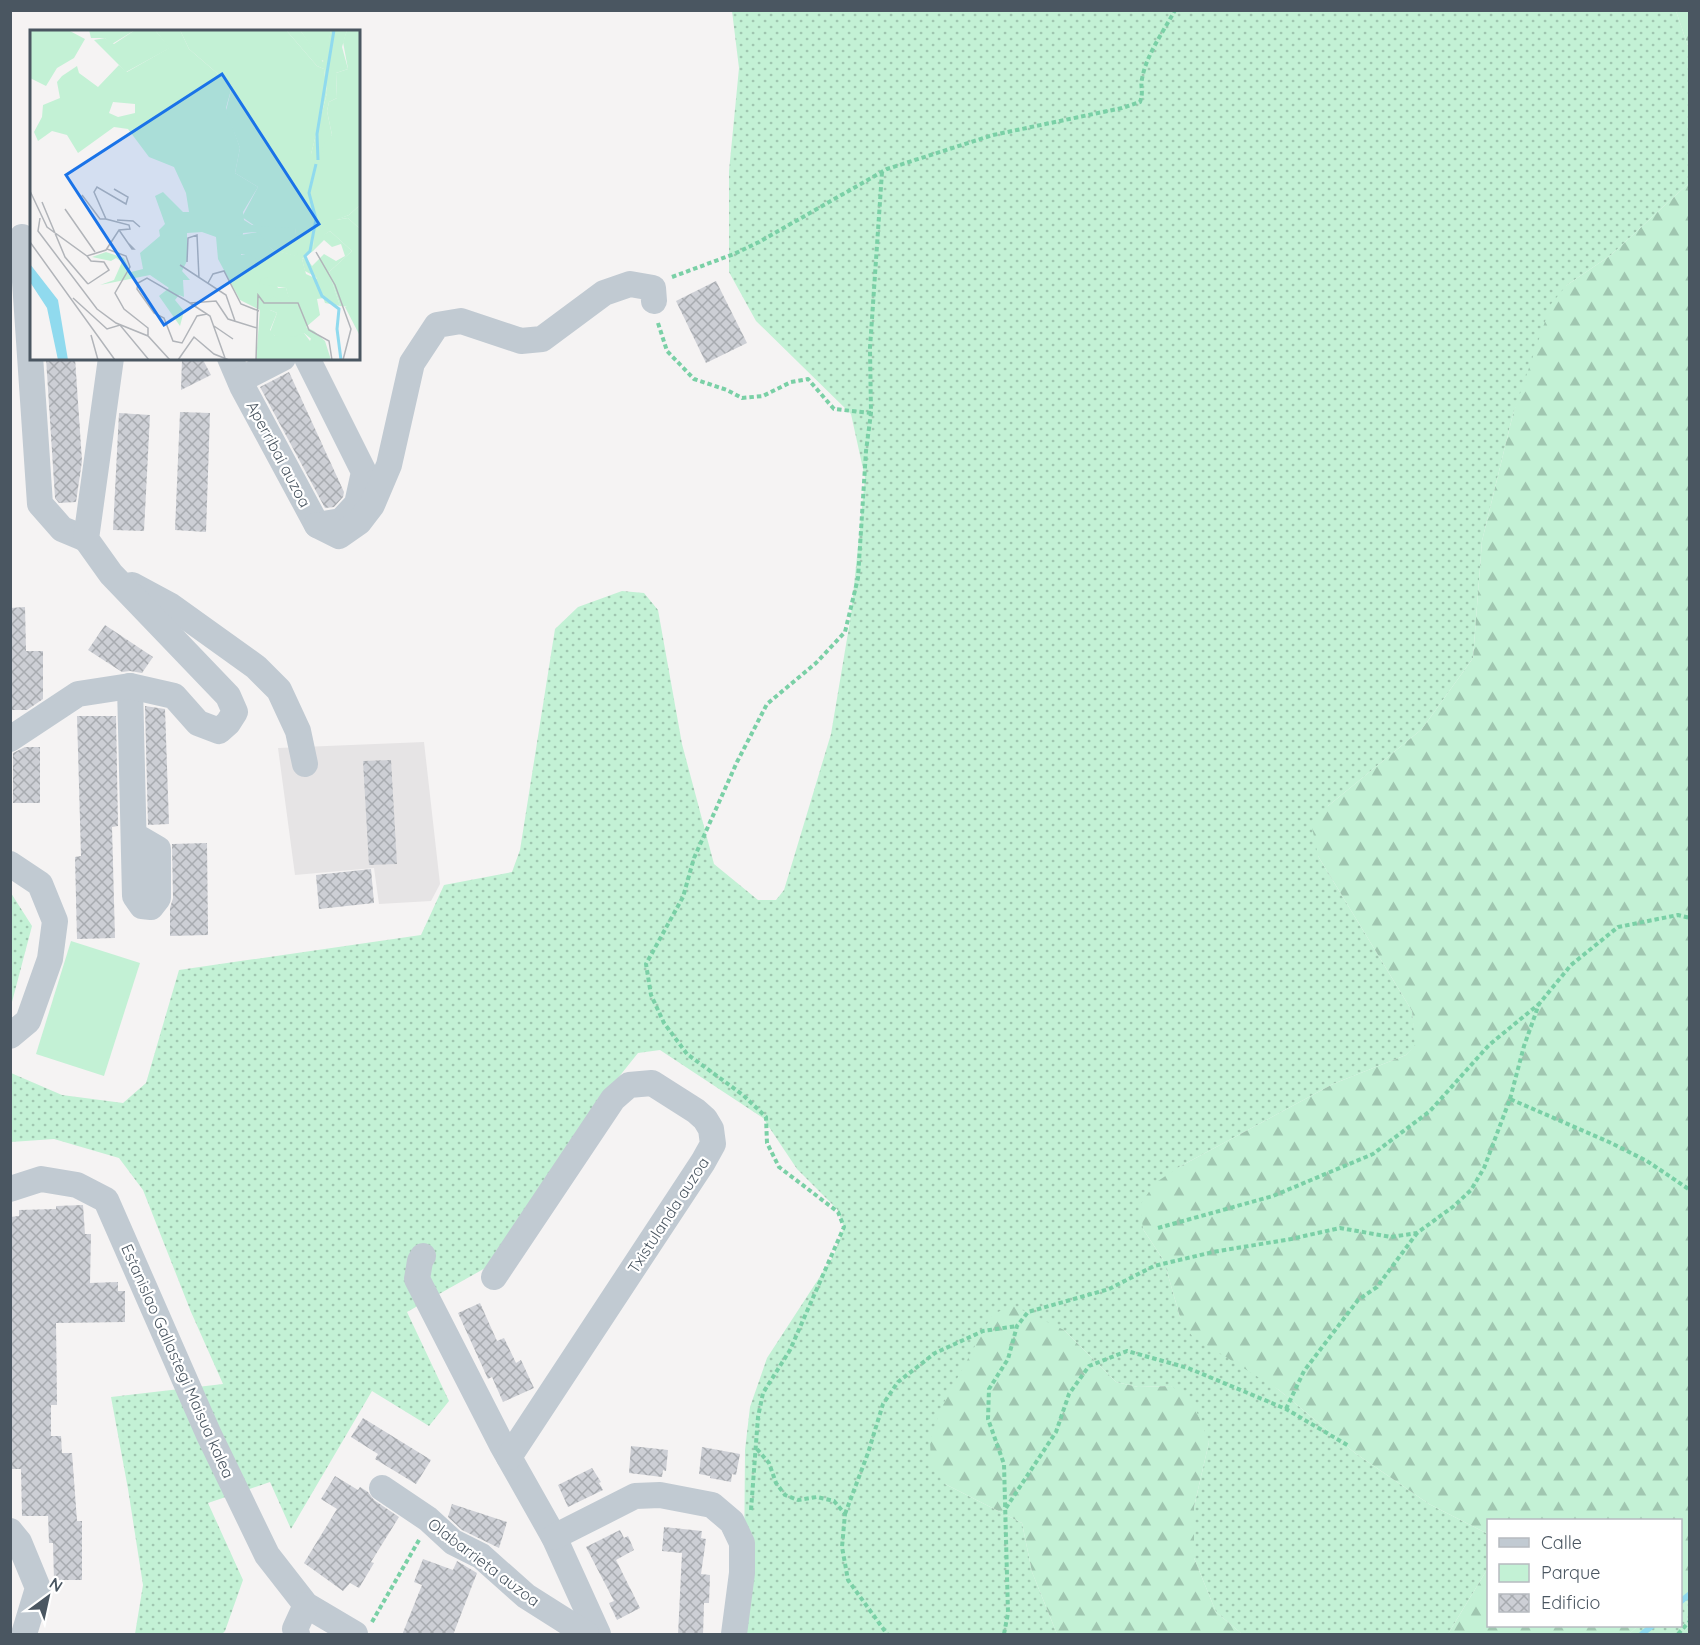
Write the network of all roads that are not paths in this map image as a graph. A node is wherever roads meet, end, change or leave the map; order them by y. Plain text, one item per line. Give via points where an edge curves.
1 (22, 237) dead end
2 (653, 295) road end
3 (30, 356) edge
4 (30, 360) edge
5 (111, 360) edge
6 (274, 360) edge
7 (308, 360) edge
8 (235, 369) edge
9 (317, 525) junction
10 (86, 539) junction
11 (111, 574) junction
12 (130, 686) junction
13 (10, 739) edge
14 (304, 757) dead end
15 (134, 835) dead end
16 (10, 864) edge
17 (10, 1036) edge
18 (10, 1189) edge
19 (423, 1256) dead end
20 (494, 1277) dead end
21 (509, 1457) junction
22 (382, 1488) dead end
23 (10, 1531) edge
24 (554, 1537) junction
25 (306, 1605) junction
26 (363, 1628) edge
27 (24, 1635) edge
28 (297, 1635) edge
29 (586, 1635) edge
30 (598, 1635) edge
31 (734, 1635) edge

1 - 3 street
2 - 9 street via 630,284 604,293 542,339 521,341 461,321 437,325 412,363 389,465 372,505 359,522 339,536
4 - 10 street via 40,504 62,529
5 - 10 street
6 - 8 street
7 - 9 street, Aperribai auzoa via 364,472 357,504 341,520
8 - 9 street, Aperribai auzoa
10 - 11 street
11 - 12 street via 228,696 235,712 219,731 198,723 174,696
11 - 14 street via 171,606 256,667 279,690 298,731
12 - 13 street via 78,694
12 - 15 street
16 - 17 street via 40,885 55,921 50,959 28,1021
18 - 25 street, Estanislao Gallastegi Maisua kalea via 40,1179 77,1185 106,1200 262,1545
19 - 21 street via 417,1279
20 - 21 street, Txistulanda auzoa via 613,1099 629,1085 652,1083 705,1119 711,1129 712,1144 703,1162
21 - 24 street
22 - 29 street, Olabarrieta auzoa via 453,1542 481,1556 526,1596
23 - 27 street via 19,1542 38,1588
24 - 30 street
24 - 31 street via 636,1496 660,1495 712,1505 732,1522 742,1543
25 - 26 street
25 - 28 street via 295,1629

